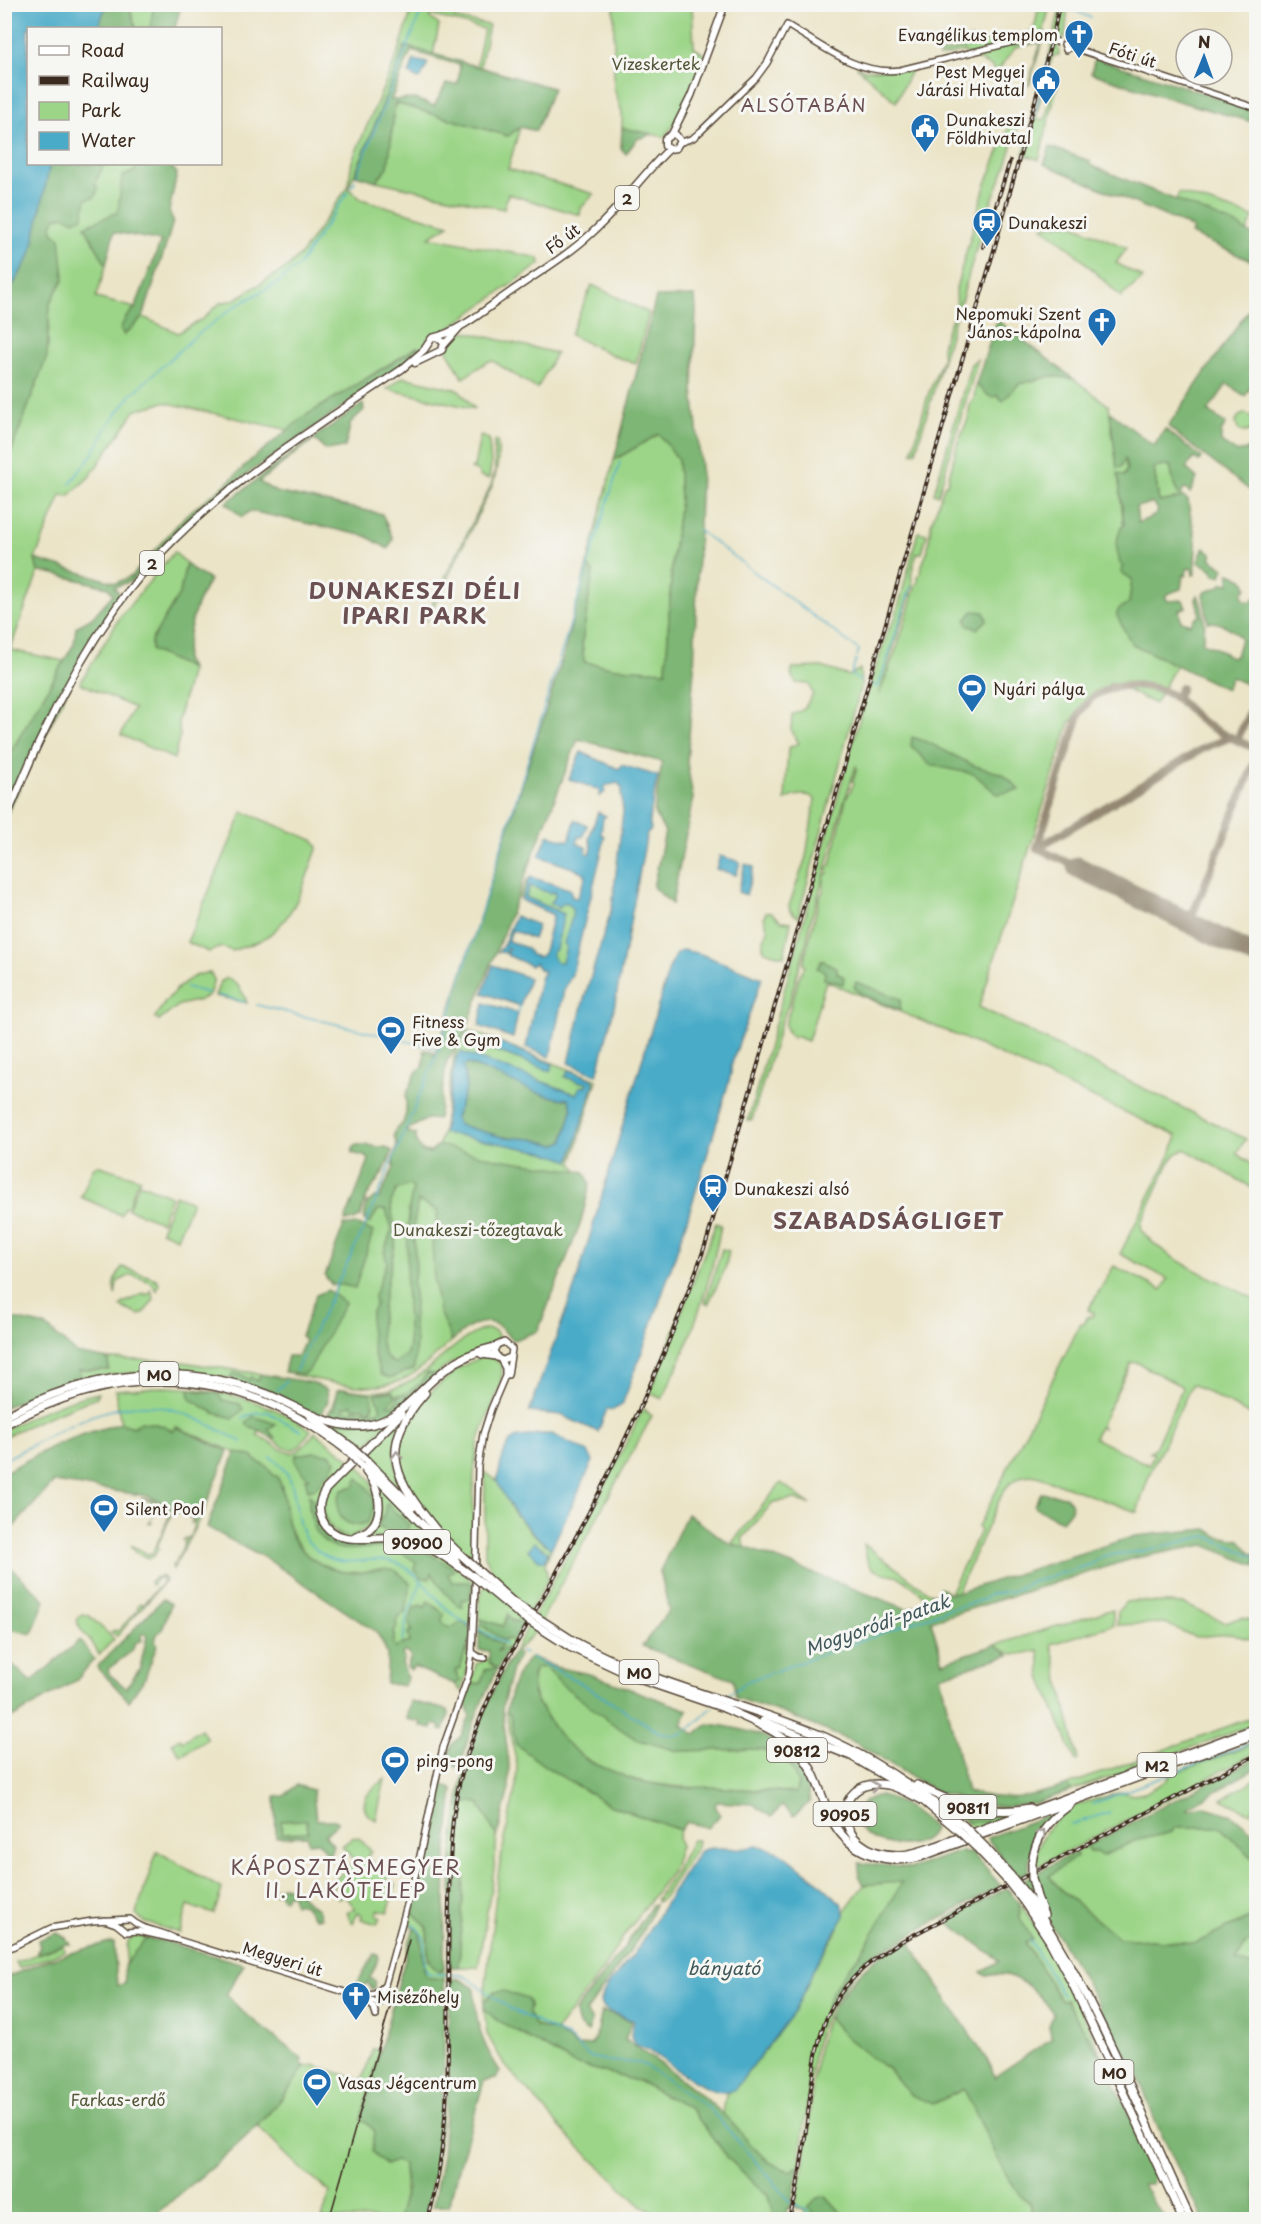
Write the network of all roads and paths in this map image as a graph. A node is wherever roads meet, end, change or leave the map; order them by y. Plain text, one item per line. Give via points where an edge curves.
1 (725, 4) edge
2 (1257, 108) edge
3 (676, 138) junction
4 (667, 147) junction
5 (466, 322) junction
6 (437, 337) junction
7 (429, 342) junction
8 (444, 345) junction
9 (434, 352) junction
10 (402, 369) junction
11 (4, 824) edge
12 (497, 1354) junction
13 (510, 1357) junction
14 (426, 1390) junction
15 (4, 1417) edge
16 (318, 1422) junction
17 (486, 1423) junction
18 (4, 1425) edge
19 (364, 1465) junction
20 (437, 1532) junction
21 (341, 1536) junction
22 (459, 1561) junction
23 (571, 1644) junction
24 (472, 1652) junction
25 (470, 1668) junction
26 (727, 1706) junction
27 (1257, 1728) edge
28 (1257, 1734) edge
29 (886, 1768) junction
30 (1094, 1794) junction
31 (922, 1800) junction
32 (1058, 1802) junction
33 (961, 1828) junction
34 (970, 1836) junction
35 (1030, 1899) junction
36 (104, 1920) junction
37 (124, 1920) junction
38 (134, 1924) junction
39 (122, 1926) junction
40 (132, 1930) junction
41 (178, 1940) junction
42 (4, 1951) edge
43 (385, 1986) junction
44 (359, 1996) junction
45 (376, 2016) dead end
46 (1183, 2220) edge
47 (1191, 2220) edge

1 - 3 main road, Fő út / 2 via 691,96 678,119
2 - 3 main road, Fóti út, bridge via 1071,47 1066,50 1062,43 1042,38 882,71 849,61 787,25 756,78 696,136
3 - 4 main road, Fő út / 2 via 676,148
3 - 4 main road, Fő út / 2 via 665,139
4 - 5 main road, Fő út / 2 via 625,200 585,239
5 - 6 main road, Fő út / 2
5 - 8 main road, Fő út / 2
6 - 7 main road, 2
6 - 8 main road
7 - 9 main road via 428,347
7 - 10 main road, 2
8 - 9 main road, 2
9 - 10 main road, 2
10 - 11 main road, 2 via 233,487 152,562 117,606 72,680 42,734
12 - 13 main road
12 - 13 main road via 501,1342 509,1344
12 - 14 highway via 484,1353 461,1361
12 - 14 highway via 483,1350 472,1353 452,1364
12 - 17 main road via 505,1376
13 - 17 main road via 505,1385
14 - 16 highway via 399,1411 373,1424
20 -> 14 highway via 403,1486 396,1461 402,1424
14 - 21 highway via 324,1493 320,1505 323,1522
15 - 16 highway, M0 via 78,1385 148,1374 230,1382 293,1406
16 - 18 highway, M0 via 249,1395 209,1385 161,1381 114,1384 74,1394
16 - 19 highway, M0, bridge
17 - 24 main road via 476,1492
19 - 20 highway, M0
19 - 21 highway via 378,1493 377,1518 362,1534
19 - 22 highway, M0
20 - 22 highway, M0
21 - 22 highway, 90900 via 401,1538
22 - 23 highway, M0, bridge
22 - 23 highway, M0, bridge via 520,1615
23 - 26 highway, M0
24 - 25 main road
24 - 25 main road via 482,1659
25 - 43 main road via 443,1747 418,1865
26 - 29 highway, M0 via 825,1737
26 - 31 highway, M0 via 851,1756
26 - 34 highway, 90812 via 770,1728 796,1748 813,1772 835,1825 847,1841 869,1855 906,1860
27 - 32 highway, M2
28 - 30 highway, M2
29 - 32 highway, 90811 via 940,1797 969,1807 1015,1810
29 - 33 highway, M0 via 933,1801
30 - 34 highway, M2
35 -> 30 highway, bridge via 1036,1843 1050,1821
31 - 33 highway, M0
34 -> 31 highway, 90905 via 897,1855 868,1848 846,1824 848,1801 872,1785 889,1785
32 - 34 highway, M2
33 - 35 highway, M0, bridge
35 - 46 highway, M0
35 - 47 highway, M0 via 1080,1983
36 - 37 main road, Megyeri út
36 - 39 main road, Megyeri út
36 - 42 main road, Megyeri út via 51,1928
37 - 38 main road, Megyeri út via 130,1919
37 - 39 main road
38 - 40 main road
38 - 41 main road, Megyeri út
39 - 40 main road, Megyeri út via 126,1932
40 - 41 main road, Megyeri út
41 - 44 main road, Megyeri út
43 - 44 main road via 375,1994
43 - 44 main road, Megyeri út via 380,2002
44 - 45 main road via 371,2005

